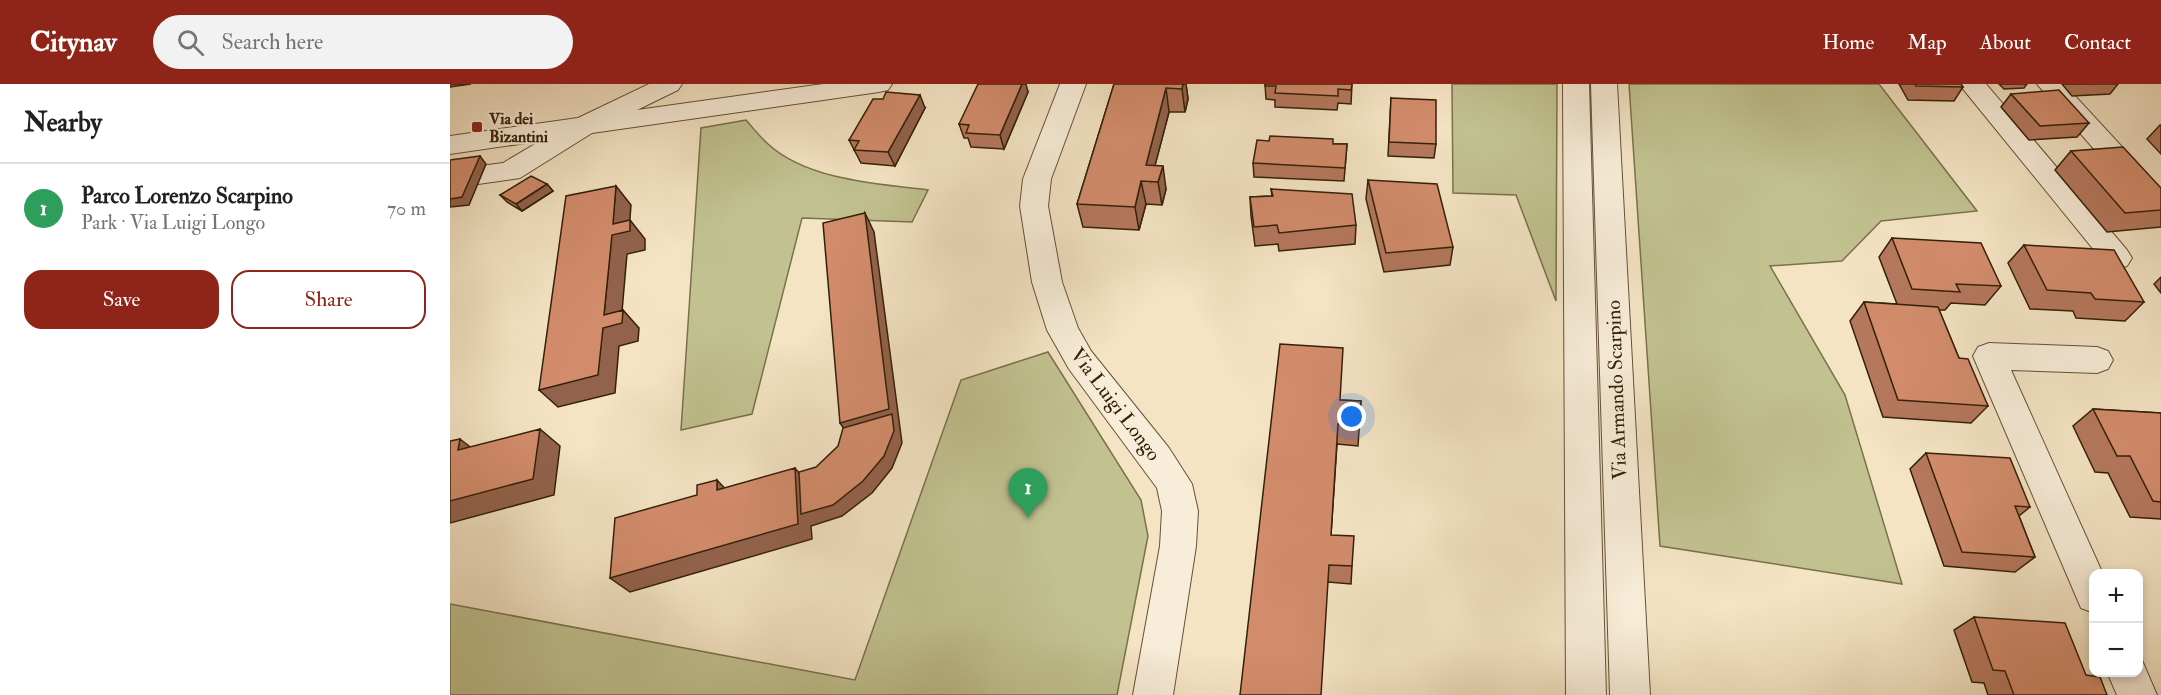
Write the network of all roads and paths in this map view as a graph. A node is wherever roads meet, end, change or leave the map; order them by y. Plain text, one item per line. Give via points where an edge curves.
1 (654, 84) edge
2 (669, 84) edge
3 (674, 84) edge
4 (879, 84) edge
5 (1073, 84) edge
6 (1576, 84) edge
7 (1604, 84) edge
8 (1972, 84) edge
9 (2050, 84) edge
10 (669, 115) junction
11 (573, 120) junction
12 (450, 124) edge
13 (450, 145) edge
14 (450, 179) edge
15 (2161, 207) edge
16 (2117, 258) edge
17 (2097, 360) dead end
18 (2089, 584) edge
19 (2129, 677) edge
20 (1153, 695) edge
21 (1586, 695) edge
22 (1630, 695) edge
23 (2137, 695) edge

1 - 11 street
2 - 11 street
3 - 10 street via 656,97 656,104
4 - 10 street
5 - 20 street, Via Luigi Longo via 1037,179 1034,206 1047,282 1063,330 1080,360 1174,484 1180,511 1178,546
6 - 21 street, Via Armando Scarpino
7 - 22 street, Via Armando Scarpino
8 - 16 street
9 - 15 street
10 - 11 street
11 - 12 street
11 - 13 street
11 - 14 street via 510,171
17 - 18 street via 1989,356
19 - 23 street

